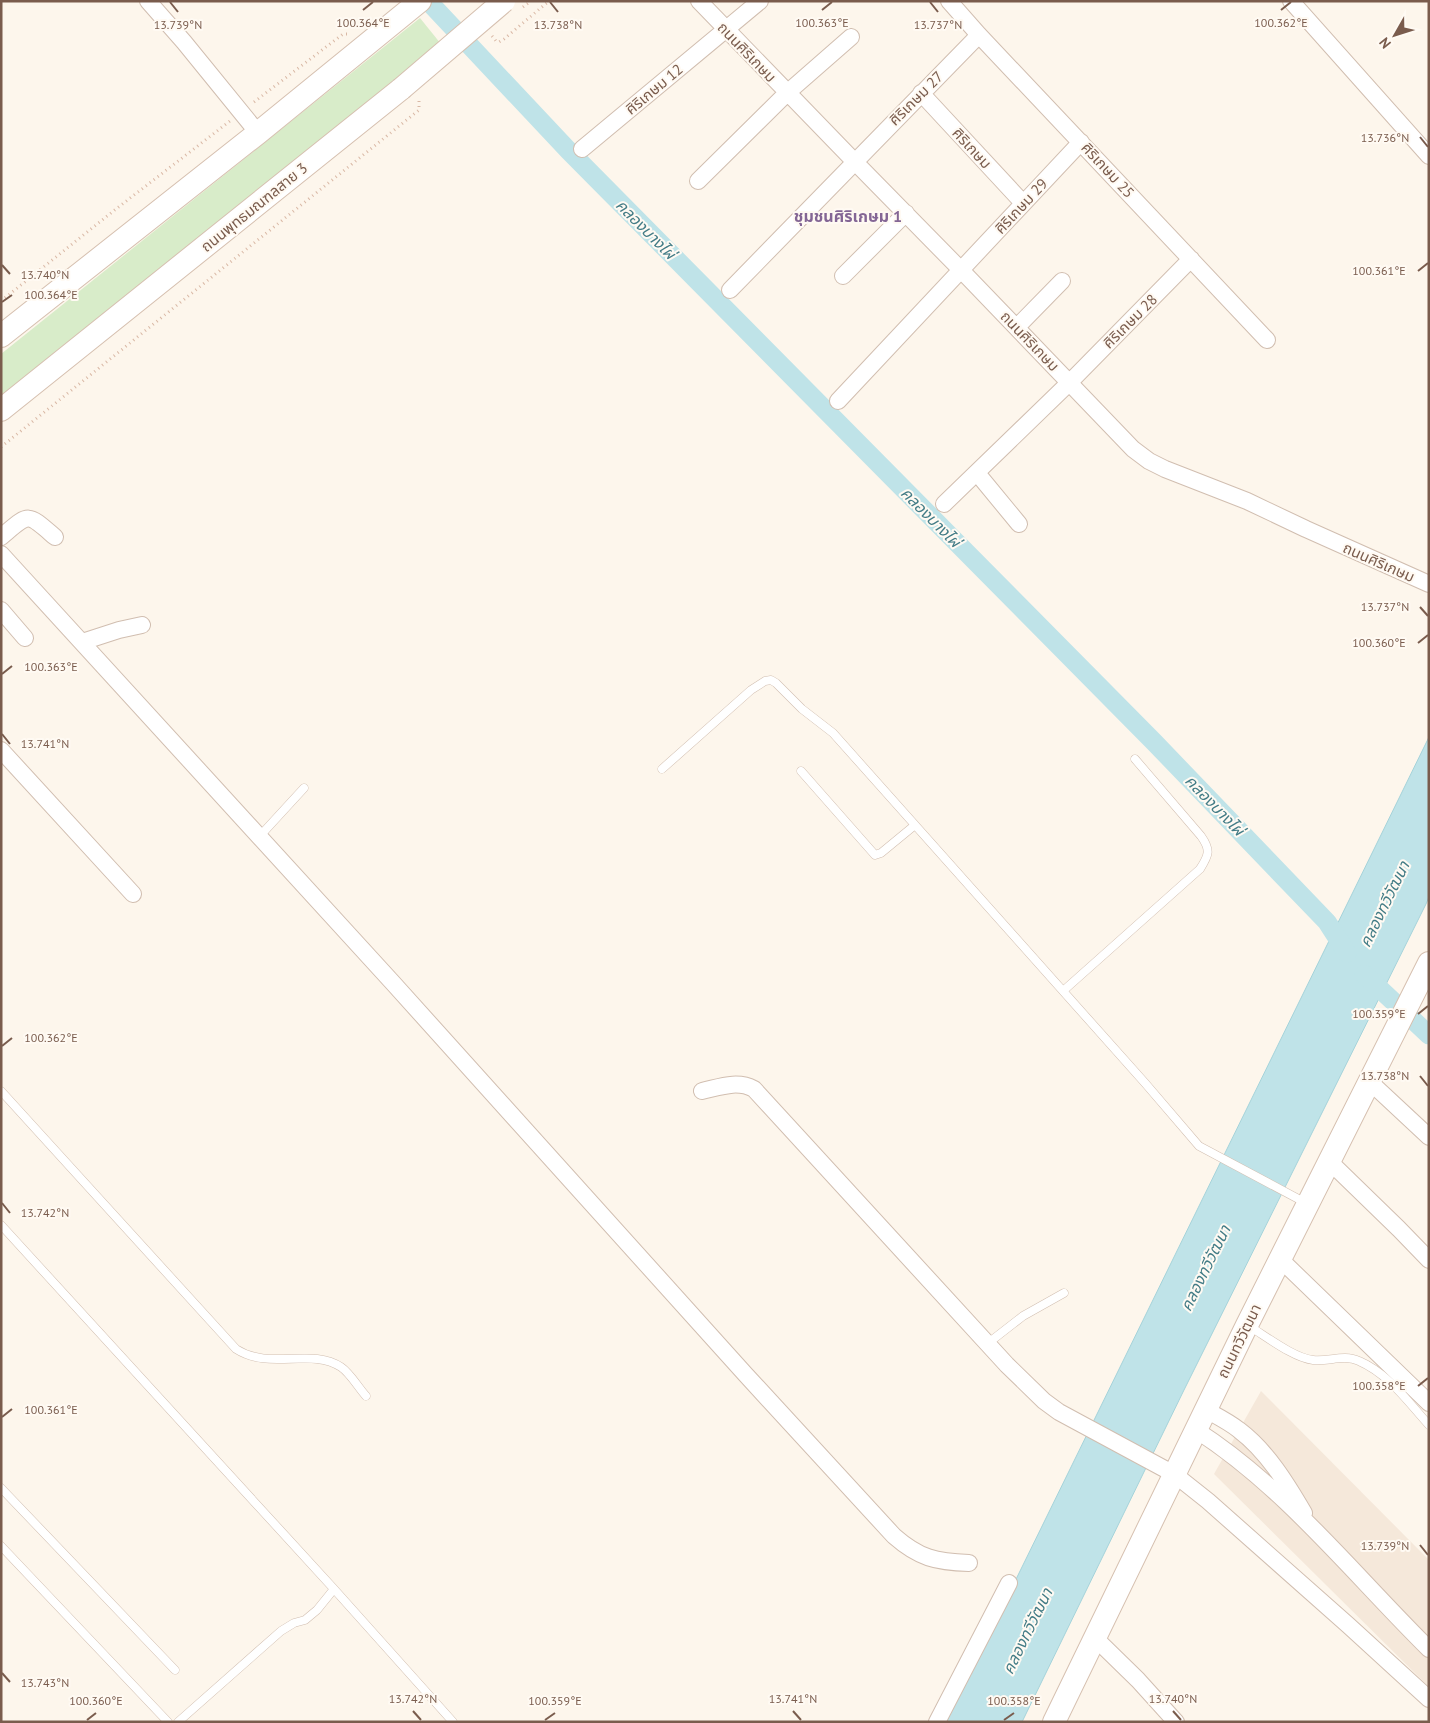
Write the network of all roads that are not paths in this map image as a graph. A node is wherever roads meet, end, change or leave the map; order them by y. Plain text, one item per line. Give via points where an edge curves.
1 (148, 1) edge
2 (420, 1) edge
3 (504, 1) edge
4 (699, 1) edge
5 (760, 1) edge
6 (949, 1) edge
7 (1291, 1) edge
8 (726, 30) junction
9 (978, 35) junction
10 (851, 36) dead end
11 (787, 93) junction
12 (921, 93) junction
13 (258, 133) junction
14 (1081, 142) junction
15 (582, 149) dead end
16 (1429, 156) edge
17 (854, 162) junction
18 (698, 181) dead end
19 (1023, 203) junction
20 (906, 213) junction
21 (1191, 259) junction
22 (961, 270) junction
23 (843, 276) dead end
24 (1062, 281) dead end
25 (730, 290) dead end
26 (1017, 327) junction
27 (1, 336) edge
28 (1267, 340) dead end
29 (1070, 382) junction
30 (838, 401) dead end
31 (1, 410) edge
32 (976, 473) junction
33 (944, 504) dead end
34 (1019, 524) dead end
35 (1, 537) edge
36 (55, 537) dead end
37 (1, 554) edge
38 (1429, 584) edge
39 (1, 610) edge
40 (142, 625) dead end
41 (25, 638) dead end
42 (82, 642) junction
43 (1, 750) edge
44 (1135, 759) dead end
45 (662, 768) dead end
46 (801, 771) dead end
47 (304, 788) dead end
48 (915, 825) junction
49 (259, 837) junction
50 (132, 894) dead end
51 (1429, 963) edge
52 (1063, 991) junction
53 (1369, 1081) junction
54 (1, 1091) edge
55 (702, 1091) dead end
56 (1429, 1137) edge
57 (1329, 1161) junction
58 (1308, 1204) junction
59 (1, 1225) edge
60 (1280, 1259) junction
61 (1429, 1260) edge
62 (1064, 1293) dead end
63 (1247, 1325) junction
64 (987, 1344) junction
65 (366, 1396) dead end
66 (1429, 1403) edge
67 (1206, 1410) junction
68 (1429, 1425) edge
69 (1196, 1430) junction
70 (1174, 1474) junction
71 (1, 1488) edge
72 (1311, 1526) junction
73 (1, 1546) edge
74 (969, 1563) dead end
75 (1010, 1583) dead end
76 (334, 1589) junction
77 (1095, 1638) junction
78 (1429, 1649) edge
79 (176, 1670) dead end
80 (1429, 1699) edge
81 (1055, 1721) edge
82 (168, 1722) edge
83 (178, 1722) edge
84 (453, 1722) edge
85 (937, 1722) edge
86 (1176, 1722) edge

1 - 13 street
2 - 13 main road via 359,40
3 - 31 main road, ถนนพุทธมณฑลสาย 3, bridge via 410,93
4 - 8 street, ถนนศิริเกษม
5 - 8 street
6 - 9 street, ศิริเกษม 25
7 - 16 street
8 - 11 street, ถนนศิริเกษม
8 - 15 street, ศิริเกษม 12
9 - 12 street, ศิริเกษม 27
9 - 14 street, ศิริเกษม 25
10 - 11 street
11 - 17 street, ถนนศิริเกษม
11 - 18 street
12 - 17 street, ศิริเกษม 27
12 - 19 street, ศิริเกษม
13 - 27 main road
14 - 19 street, ศิริเกษม 29
14 - 21 street, ศิริเกษม 25
17 - 20 street, ถนนศิริเกษม
17 - 25 street, ศิริเกษม 27
19 - 22 street, ศิริเกษม 29
20 - 22 street, ถนนศิริเกษม
20 - 23 street
21 - 28 street, ศิริเกษม 25
21 - 29 street, ศิริเกษม 28
22 - 26 street, ถนนศิริเกษม
22 - 30 street, ศิริเกษม 29
24 - 26 street
26 - 29 street, ถนนศิริเกษม
29 - 32 street, ศิริเกษม 28
29 - 38 street, ถนนศิริเกษม via 1133,449 1149,461 1247,501
32 - 33 street, ศิริเกษม 28
32 - 34 street
35 - 36 street via 28,518
37 - 42 street
39 - 41 street
40 - 42 street
42 - 49 street
43 - 50 street
44 - 52 lane via 1201,836 1208,853 1200,869
45 - 48 lane via 751,690 770,680 833,733
46 - 48 lane via 875,855
47 - 49 lane
48 - 52 lane
49 - 74 street via 894,1536 909,1549 927,1557
51 - 53 main road, ถนนทวีวัฒนา
52 - 58 lane via 1200,1146
53 - 56 street
53 - 57 main road, ถนนทวีวัฒนา
54 - 65 lane via 236,1349 247,1356 275,1360 329,1361 342,1367
55 - 64 street via 734,1084 745,1084 754,1089
57 - 58 main road, ถนนทวีวัฒนา
57 - 61 street
58 - 60 main road, ถนนทวีวัฒนา
59 - 76 lane
60 - 63 main road, ถนนทวีวัฒนา
60 - 66 street
62 - 64 lane via 1023,1316
63 - 67 main road, ถนนทวีวัฒนา
63 - 68 lane via 1301,1358 1357,1360 1390,1381
64 - 70 street via 1044,1401
67 - 69 main road, ถนนทวีวัฒนา
67 - 72 street via 1239,1430 1257,1446 1289,1486
69 - 70 main road, ถนนทวีวัฒนา
69 - 72 street via 1232,1456
70 - 77 main road, ถนนทวีวัฒนา
70 - 80 street via 1348,1624
71 - 79 lane
72 - 78 street
73 - 82 lane
75 - 85 street
76 - 83 lane via 306,1620 281,1631
76 - 84 lane
77 - 81 main road, ถนนทวีวัฒนา
77 - 86 street

